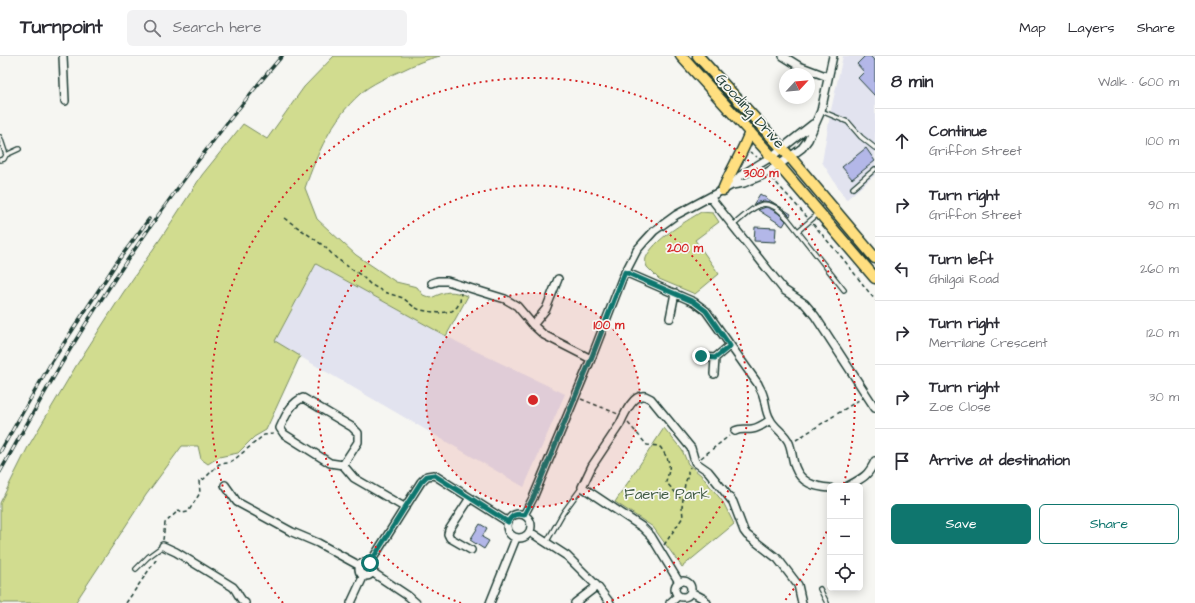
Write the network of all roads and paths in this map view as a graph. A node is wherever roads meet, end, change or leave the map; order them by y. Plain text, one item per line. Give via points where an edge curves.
1 (64, 56) edge
2 (681, 56) edge
3 (698, 56) edge
4 (783, 56) edge
5 (833, 56) edge
6 (828, 77) junction
7 (65, 101) dead end
8 (821, 111) junction
9 (814, 124) junction
10 (750, 132) junction
11 (0, 137) edge
12 (875, 148) edge
13 (19, 149) dead end
14 (748, 149) dead end
15 (782, 149) junction
16 (6, 155) junction
17 (771, 157) junction
18 (790, 157) junction
19 (0, 160) edge
20 (760, 160) dead end
21 (779, 166) junction
22 (875, 169) edge
23 (771, 177) dead end
24 (779, 180) dead end
25 (777, 183) junction
26 (728, 187) junction
27 (853, 188) dead end
28 (710, 197) junction
29 (819, 213) junction
30 (284, 218) dead end
31 (810, 221) junction
32 (732, 226) junction
33 (798, 231) junction
34 (875, 258) edge
35 (625, 272) junction
36 (875, 278) edge
37 (558, 279) dead end
38 (432, 283) dead end
39 (461, 285) junction
40 (844, 290) dead end
41 (675, 294) junction
42 (875, 300) edge
43 (670, 318) dead end
44 (533, 326) junction
45 (730, 346) junction
46 (701, 356) dead end
47 (715, 358) junction
48 (591, 359) junction
49 (714, 374) dead end
50 (866, 395) junction
51 (575, 397) junction
52 (875, 408) edge
53 (623, 416) junction
54 (770, 420) junction
55 (281, 429) junction
56 (735, 431) joint
57 (789, 443) junction
58 (875, 461) edge
59 (695, 462) junction
60 (343, 465) junction
61 (853, 483) edge
62 (225, 485) dead end
63 (582, 487) junction
64 (827, 488) edge
65 (470, 498) junction
66 (683, 501) junction
67 (404, 508) junction
68 (524, 515) junction
69 (508, 522) junction
70 (530, 532) junction
71 (516, 538) junction
72 (546, 542) junction
73 (163, 546) junction
74 (471, 550) dead end
75 (660, 550) junction
76 (370, 563) junction
77 (360, 566) junction
78 (136, 569) dead end
79 (372, 572) junction
80 (364, 575) junction
81 (679, 582) junction
82 (597, 586) junction
83 (820, 588) dead end
84 (690, 592) junction
85 (678, 596) junction
86 (126, 603) edge
87 (245, 603) edge
88 (351, 603) edge
89 (416, 603) edge
90 (490, 603) edge
91 (575, 603) edge
92 (610, 603) edge
93 (670, 603) edge
94 (707, 603) edge
95 (802, 603) edge
96 (827, 603) edge

1 - 7 street
2 - 10 main road, Gooding Drive
3 - 15 main road, Gooding Drive
4 - 6 street via 799,66
5 - 6 street
6 - 8 street
8 - 9 street
8 - 12 lane via 848,122
9 - 15 street
9 - 18 street via 806,143
10 - 17 main road, Gooding Drive
10 - 26 main road via 729,174
11 - 16 lane
13 - 16 lane
14 - 20 path
15 - 17 street
15 - 18 main road, Gooding Drive
16 - 19 lane
17 - 21 main road, Gooding Drive
17 - 26 street via 740,176
18 - 21 street
18 - 34 main road, Gooding Drive
21 - 26 street via 761,176
21 - 29 main road, Gooding Drive
22 - 27 lane
23 - 25 path
24 - 25 path
25 - 31 path
26 - 28 street
28 - 32 street
28 - 35 street via 676,215 654,231 637,250
29 - 31 lane
29 - 36 main road, Gooding Drive
30 - 39 path via 370,284 403,298 420,310 440,313 452,311 460,302
31 - 33 lane
31 - 42 path
32 - 33 lane via 766,203 779,209
32 - 50 street via 784,290 805,304 815,316
33 - 40 lane
35 - 41 street
35 - 48 street
37 - 44 street via 546,309
38 - 39 street via 448,281
39 - 44 street via 505,299 517,306
41 - 43 street
41 - 45 street via 694,302 706,311
44 - 48 street via 544,335
45 - 47 street
45 - 54 street via 758,384
46 - 47 street
47 - 49 street
48 - 51 street
50 - 52 street
50 - 57 path
51 - 53 path
51 - 68 street
53 - 59 street via 630,404 639,397 651,399 690,448
53 - 63 street
53 - 66 path via 647,445 660,446 669,461 666,482
54 - 56 street via 751,429
54 - 57 street
55 - 60 street via 284,434 330,463
55 - 60 street via 287,413 297,399 309,401 352,426 358,433 358,442
55 - 73 path via 273,434 264,435 235,459 219,464 199,481 200,493 188,512 183,513 179,510 165,523
56 - 59 path
57 - 64 street via 799,475 806,482
58 - 61 street via 871,470
59 - 66 path via 688,471
59 - 95 street via 708,472 733,502 747,535 778,560 798,585
60 - 67 street via 354,478
62 - 77 street via 237,502
63 - 72 lane
63 - 75 street via 642,527
65 - 67 street via 434,475 427,476
65 - 69 street
65 - 74 street via 448,534 450,538
66 - 75 path via 684,517
67 - 76 street
68 - 69 street via 515,514
68 - 70 street via 530,521
69 - 71 street via 510,535
70 - 71 street via 525,537
70 - 72 street
71 - 90 street
72 - 82 street via 567,556
73 - 78 lane
73 - 86 path
73 - 87 street via 233,587
75 - 81 street
76 - 77 street
76 - 79 street via 373,567
77 - 80 street via 360,572
79 - 80 street via 368,576
79 - 89 street
80 - 88 street
81 - 84 street via 688,583 691,587
81 - 85 street via 674,590
82 - 91 street
82 - 92 street
83 - 96 lane
84 - 85 street via 684,598
84 - 94 street
85 - 93 street

